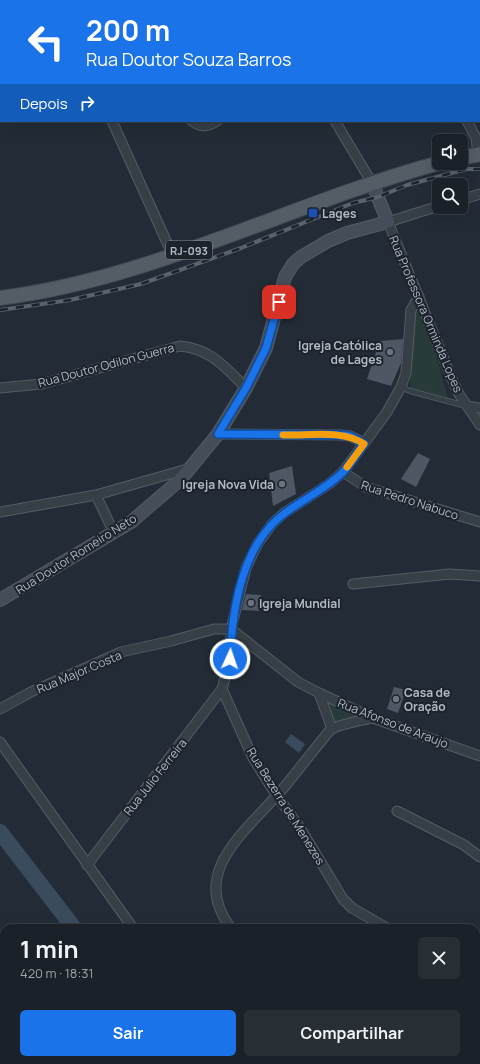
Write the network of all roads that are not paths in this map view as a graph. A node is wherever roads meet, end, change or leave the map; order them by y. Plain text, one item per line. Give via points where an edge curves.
1 (112, 122) edge
2 (194, 122) edge
3 (215, 122) edge
4 (335, 122) edge
5 (468, 122) edge
6 (479, 154) edge
7 (468, 156) edge
8 (432, 165) edge
9 (372, 183) junction
10 (480, 194) edge
11 (468, 198) edge
12 (432, 208) edge
13 (388, 222) junction
14 (173, 256) junction
15 (419, 296) junction
16 (0, 298) edge
17 (401, 387) junction
18 (0, 388) edge
19 (246, 388) junction
20 (467, 406) junction
21 (480, 408) edge
22 (480, 425) edge
23 (218, 434) junction
24 (364, 444) junction
25 (193, 467) junction
26 (343, 472) junction
27 (96, 495) junction
28 (0, 512) edge
29 (480, 522) edge
30 (114, 533) junction
31 (480, 576) edge
32 (353, 584) dead end
33 (0, 600) edge
34 (231, 630) junction
35 (222, 689) junction
36 (319, 694) junction
37 (0, 710) edge
38 (373, 718) junction
39 (332, 729) junction
40 (0, 742) edge
41 (480, 756) edge
42 (277, 796) junction
43 (397, 811) dead end
44 (480, 857) edge
45 (87, 865) junction
46 (130, 924) edge
47 (228, 924) edge
48 (379, 924) edge

1 - 14 street
2 - 3 street via 200,126 207,126
4 - 9 street
5 - 6 street via 476,138
6 - 7 main road
8 - 9 main road, RJ-093
9 - 13 street
9 - 14 main road, RJ-093
10 - 11 street
12 - 13 street
13 - 15 street, Rua Professora Orminda Lopes
13 - 19 street, Rua Doutor Romeiro Neto via 346,233 301,256 293,264 285,277 266,348
14 - 16 main road, RJ-093 via 66,287
15 - 17 street via 411,310 408,365
15 - 20 street, Rua Professora Orminda Lopes via 452,379
17 - 20 lane
17 - 24 street
18 - 19 street, Rua Doutor Odilon Guerra via 41,384 180,346 202,350 212,356
19 - 23 street, Rua Doutor Romeiro Neto
20 - 21 street
20 - 22 street, Rua Professora Orminda Lopes
23 - 24 street via 341,435 350,436
23 - 25 street, Rua Doutor Romeiro Neto
24 - 26 street
25 - 27 street
25 - 30 street, Rua Doutor Romeiro Neto via 148,508
26 - 29 street, Rua Pedro Nabuco via 366,487
26 - 34 street via 284,513 258,543 246,568
27 - 28 street
27 - 30 street
30 - 33 street, Rua Doutor Romeiro Neto
31 - 32 street via 450,574
34 - 35 street via 230,659
34 - 36 street, Rua Afonso de Araujo via 293,678
34 - 37 street, Rua Major Costa via 214,629 121,652 31,692
35 - 42 street, Rua Bezerra de Menezes via 253,758
35 - 45 street, Rua Julio Ferreira
36 - 38 street, Rua Afonso de Araujo
36 - 39 street
38 - 39 street
38 - 41 street, Rua Afonso de Araujo
39 - 42 street
40 - 45 street
42 - 47 street via 232,844 222,861 215,892 218,908
42 - 48 street, Rua Bezerra de Menezes via 299,826 343,899 352,908
43 - 44 street via 464,845
45 - 46 street

